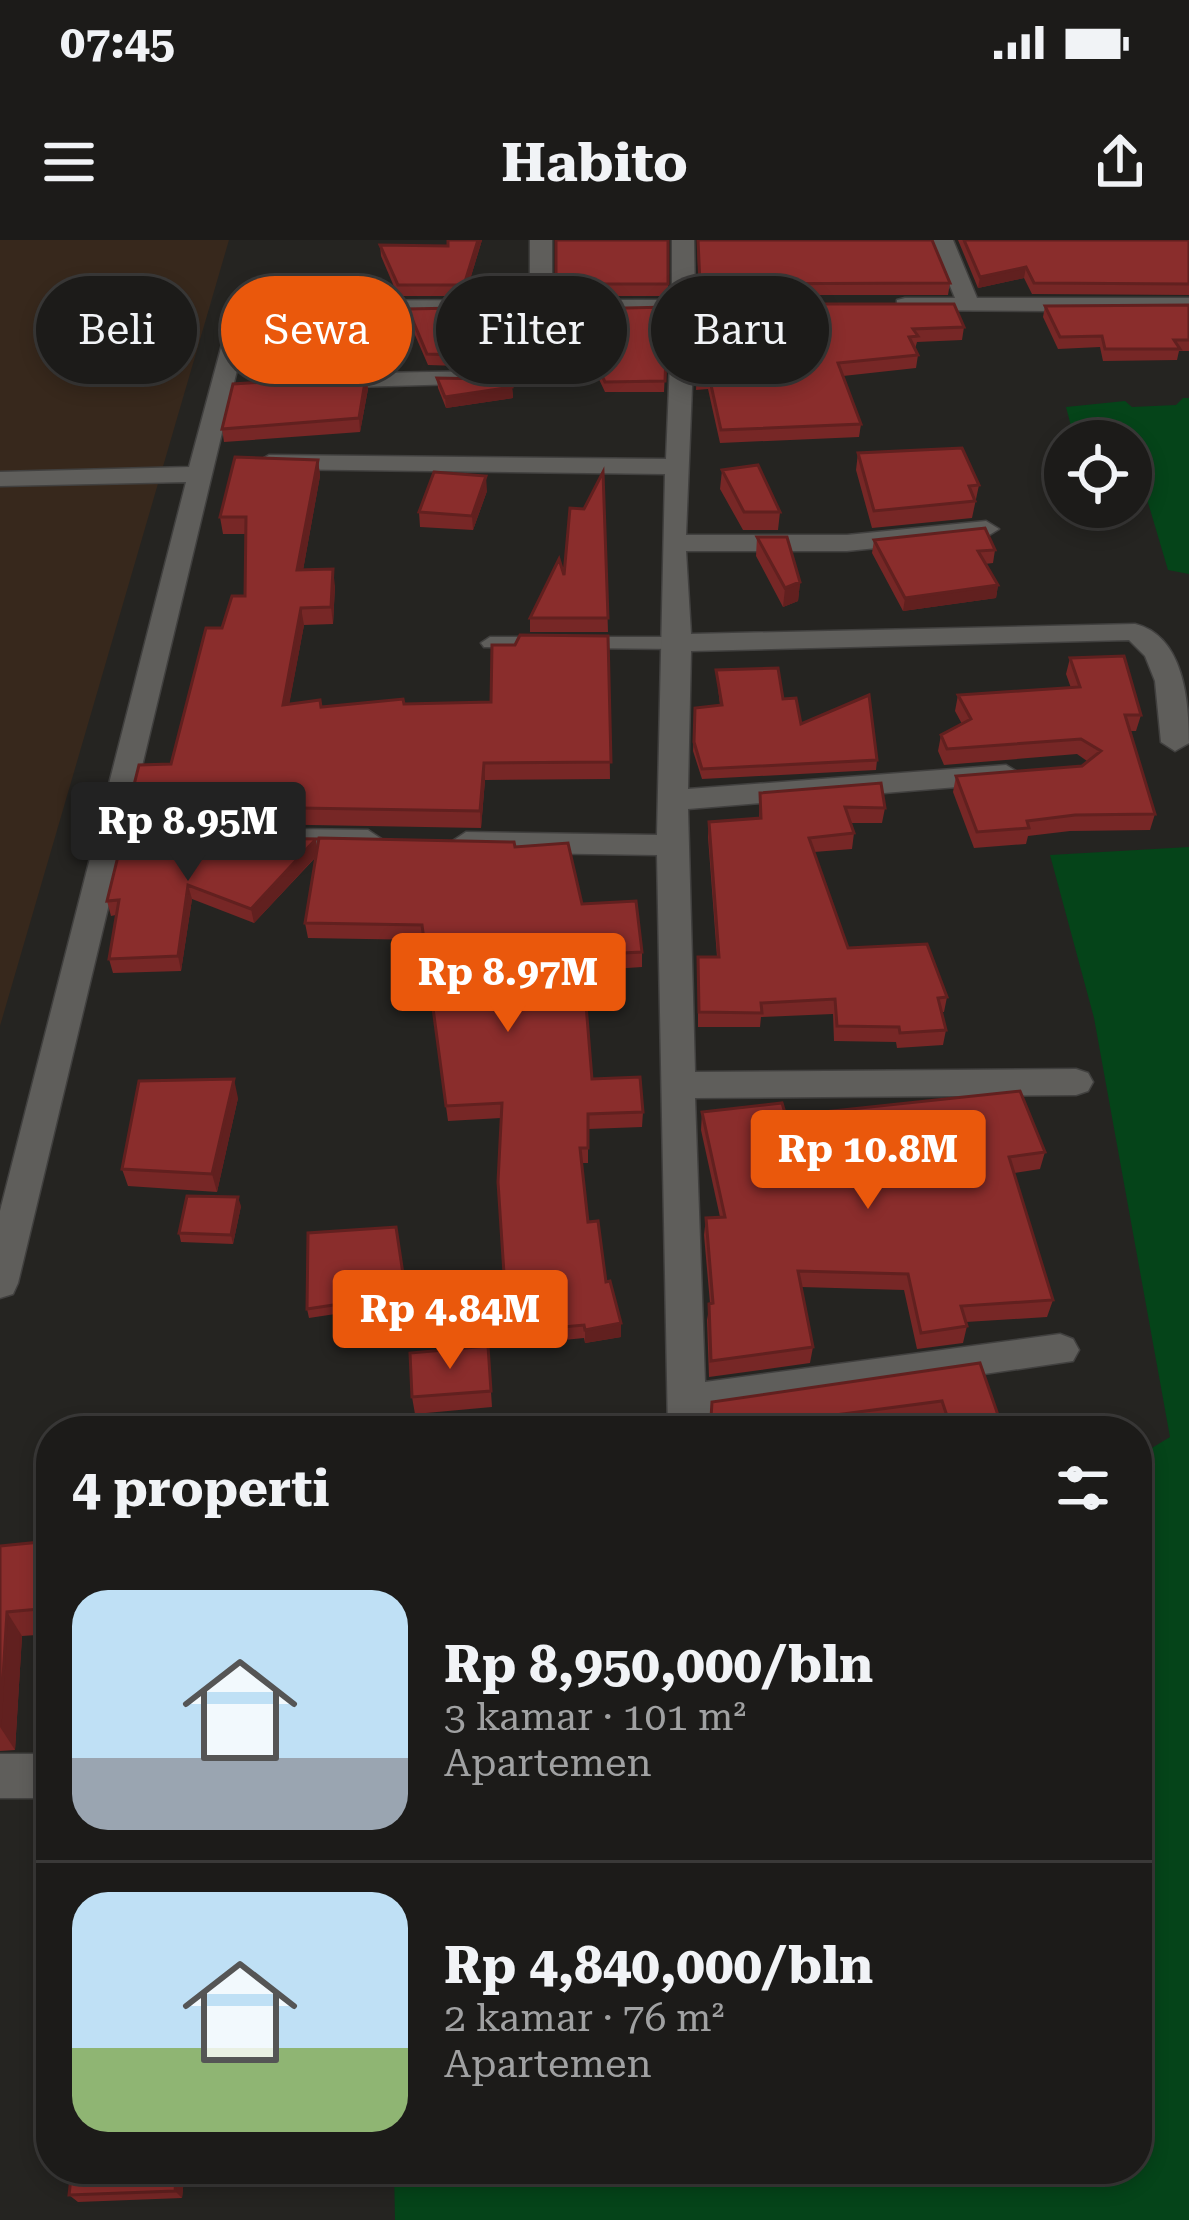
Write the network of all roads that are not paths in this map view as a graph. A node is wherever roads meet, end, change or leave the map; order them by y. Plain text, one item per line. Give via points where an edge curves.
1 (541, 240) edge
2 (683, 240) edge
3 (941, 240) edge
4 (541, 276) edge
5 (684, 276) edge
6 (874, 305) edge
7 (969, 305) junction
8 (1189, 305) edge
9 (436, 308) edge
10 (682, 384) edge
11 (221, 464) junction
12 (680, 467) junction
13 (0, 479) edge
14 (986, 530) edge
15 (673, 543) junction
16 (490, 643) edge
17 (678, 643) junction
18 (1175, 742) dead end
19 (1030, 772) edge
20 (675, 800) junction
21 (111, 836) junction
22 (392, 841) edge
23 (438, 841) edge
24 (672, 845) junction
25 (1076, 1082) dead end
26 (679, 1085) junction
27 (0, 1283) edge
28 (1060, 1350) dead end
29 (687, 1416) edge
30 (0, 1776) edge
31 (36, 1777) edge

1 - 4 street
2 - 5 street
3 - 7 street
6 - 7 street
7 - 8 street
9 - 11 street via 240,312
10 - 12 street
11 - 12 street
11 - 13 street
11 - 21 street
12 - 15 street
14 - 15 street via 847,543
15 - 17 street
16 - 17 lane
17 - 18 street via 1136,632 1156,649 1168,676
17 - 20 street
19 - 20 street
20 - 24 street
21 - 22 street
21 - 27 street
23 - 24 street
24 - 26 street
25 - 26 street
26 - 29 street
28 - 29 street
30 - 31 street

